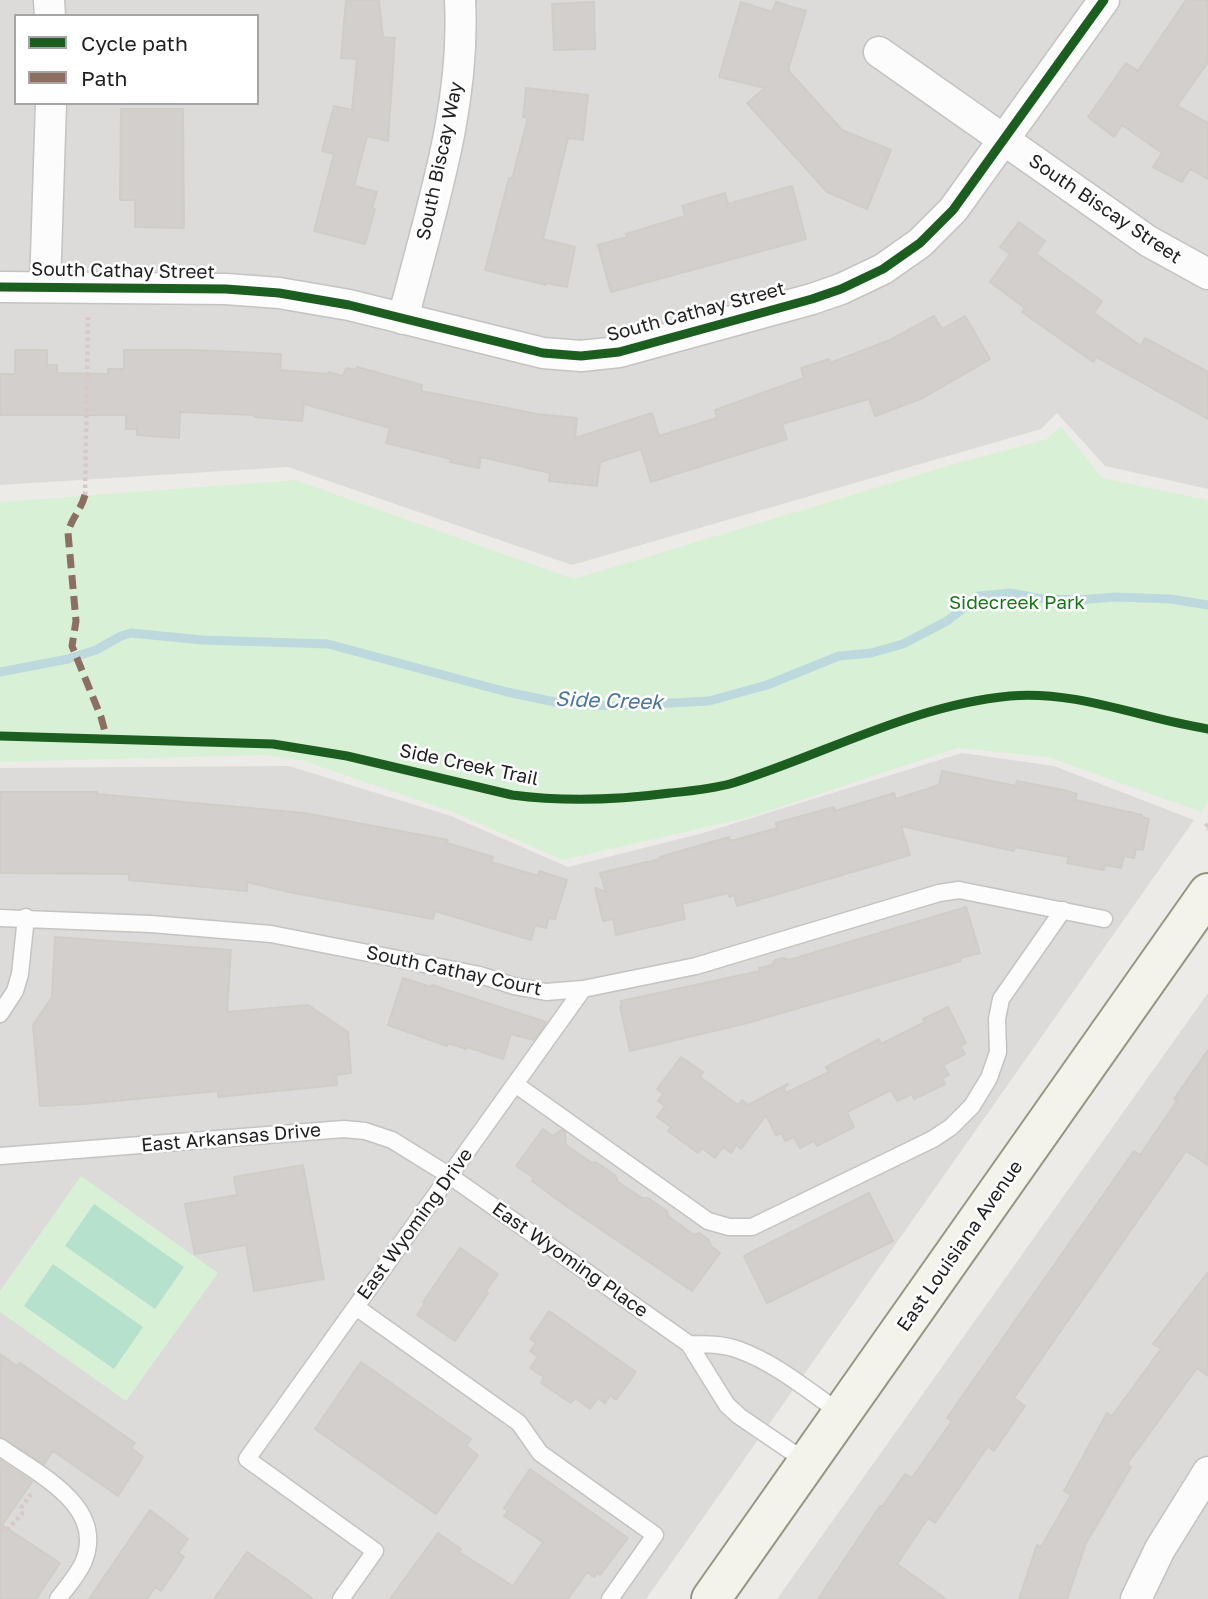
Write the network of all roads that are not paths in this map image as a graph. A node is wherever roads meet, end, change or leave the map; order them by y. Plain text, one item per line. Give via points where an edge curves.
1 (460, 0) edge
2 (1104, 0) edge
3 (879, 52) dead end
4 (51, 105) edge
5 (1004, 141) junction
6 (1208, 274) edge
7 (0, 287) edge
8 (45, 287) junction
9 (403, 319) junction
10 (1208, 893) edge
11 (1063, 910) junction
12 (26, 917) junction
13 (0, 918) edge
14 (1104, 919) dead end
15 (583, 989) junction
16 (0, 1014) edge
17 (515, 1084) junction
18 (0, 1156) edge
19 (450, 1176) junction
20 (356, 1307) junction
21 (690, 1343) junction
22 (842, 1414) junction
23 (0, 1447) edge
24 (808, 1463) junction
25 (1208, 1472) edge
26 (58, 1599) edge
27 (341, 1599) edge
28 (610, 1599) edge
29 (711, 1599) edge
30 (1136, 1599) edge

1 - 9 street, South Biscay Way via 459,74 452,125
2 - 5 street, South Cathay Street
3 - 5 street
4 - 8 street
5 - 6 street, South Biscay Street via 1148,242
5 - 9 street, South Cathay Street via 953,211 920,243 883,269 813,299 620,352 581,355 543,353
7 - 8 street, South Cathay Street
8 - 9 street, South Cathay Street via 279,293
10 - 22 street, East Louisiana Avenue
11 - 14 lane, South Cathay Court
11 - 15 lane, South Cathay Court via 959,890 939,893 696,965
11 - 17 lane via 1001,999 998,1052 972,1106 933,1139 752,1227 708,1221
12 - 13 lane, South Cathay Court
12 - 15 lane, South Cathay Court via 271,934 546,992
12 - 16 lane via 20,974
15 - 17 lane, East Wyoming Drive
17 - 19 lane, East Wyoming Drive
18 - 19 lane, East Arkansas Drive via 344,1129 392,1140
19 - 20 lane, East Wyoming Drive
19 - 21 lane, East Wyoming Place
20 - 27 lane, East Wyoming Drive via 247,1459 375,1551
20 - 28 lane via 519,1423 540,1453 655,1535
21 - 22 lane, East Wyoming Place via 738,1349
21 - 24 lane, East Wyoming Place via 727,1405
22 - 24 street, East Louisiana Avenue
23 - 26 lane via 72,1499 84,1518 88,1540 83,1563
24 - 29 street, East Louisiana Avenue
25 - 30 street via 1160,1549

